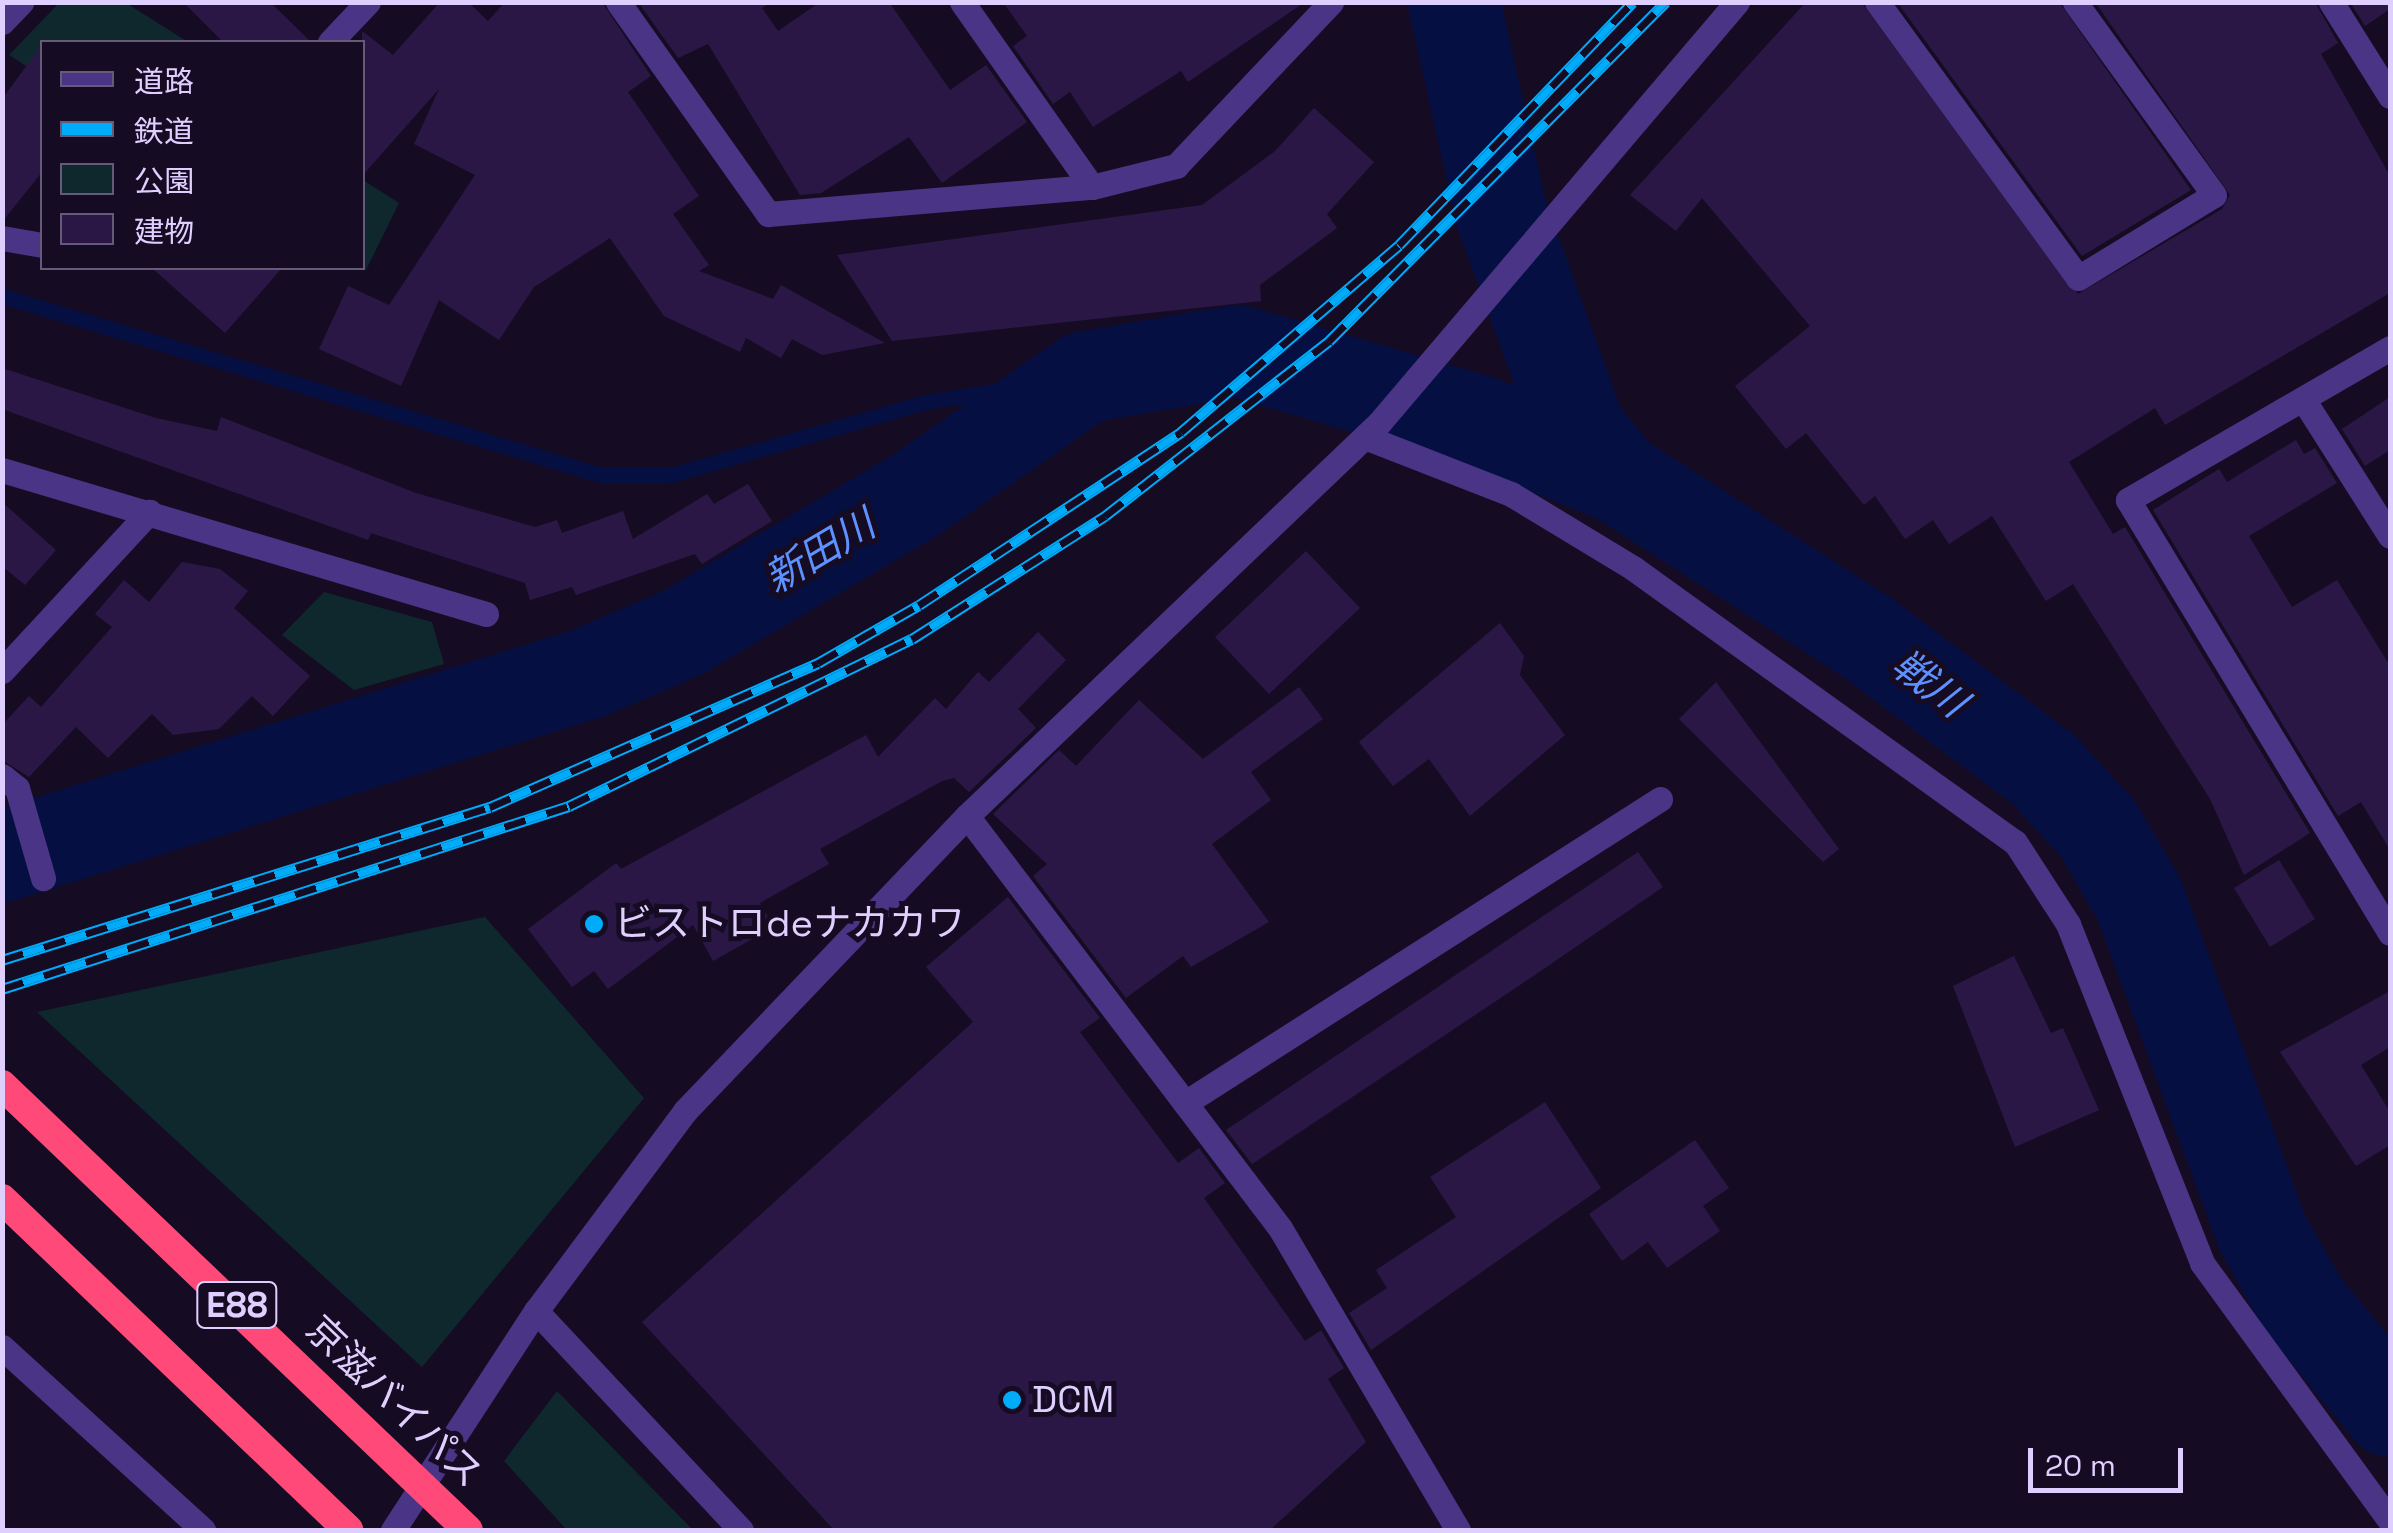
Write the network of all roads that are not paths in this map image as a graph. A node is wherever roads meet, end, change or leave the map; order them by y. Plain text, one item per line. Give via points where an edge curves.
1 (21, 2) edge
2 (368, 2) edge
3 (618, 2) edge
4 (962, 2) edge
5 (1738, 2) edge
6 (1877, 2) edge
7 (2074, 2) edge
8 (2331, 2) edge
9 (1319, 7) edge
10 (2, 22) edge
11 (332, 40) edge
12 (2390, 96) edge
13 (1092, 186) junction
14 (2, 238) edge
15 (40, 245) edge
16 (2390, 348) edge
17 (2303, 399) junction
18 (1372, 430) junction
19 (2, 470) edge
20 (149, 512) junction
21 (2390, 536) edge
22 (486, 614) dead end
23 (2, 671) edge
24 (2, 776) edge
25 (1660, 798) dead end
26 (968, 816) junction
27 (15, 818) edge
28 (43, 878) dead end
29 (2390, 933) edge
30 (2, 1084) edge
31 (1185, 1103) junction
32 (2, 1199) edge
33 (536, 1310) junction
34 (2, 1347) edge
35 (2390, 1521) edge
36 (204, 1530) edge
37 (348, 1530) edge
38 (393, 1530) edge
39 (468, 1530) edge
40 (741, 1530) edge
41 (1458, 1530) edge

1 - 10 street
2 - 11 street
3 - 13 street via 768,214
4 - 13 street
5 - 18 street
6 - 7 street via 2078,278 2214,196
8 - 12 street
9 - 13 street via 1176,166
14 - 15 street
16 - 17 street
17 - 21 street
17 - 29 street via 2128,500
18 - 26 street
18 - 35 street via 1510,494 1633,568 2015,842 2068,924 2202,1263 2270,1368
19 - 20 street
20 - 22 street
20 - 23 street
24 - 27 street via 17,788
25 - 31 street
26 - 31 street
26 - 33 street via 685,1111
27 - 28 street
30 - 39 highway, 京滋バイパス / E88
31 - 41 street via 1280,1228
32 - 37 highway, E88
33 - 38 street
33 - 40 street
34 - 36 street

